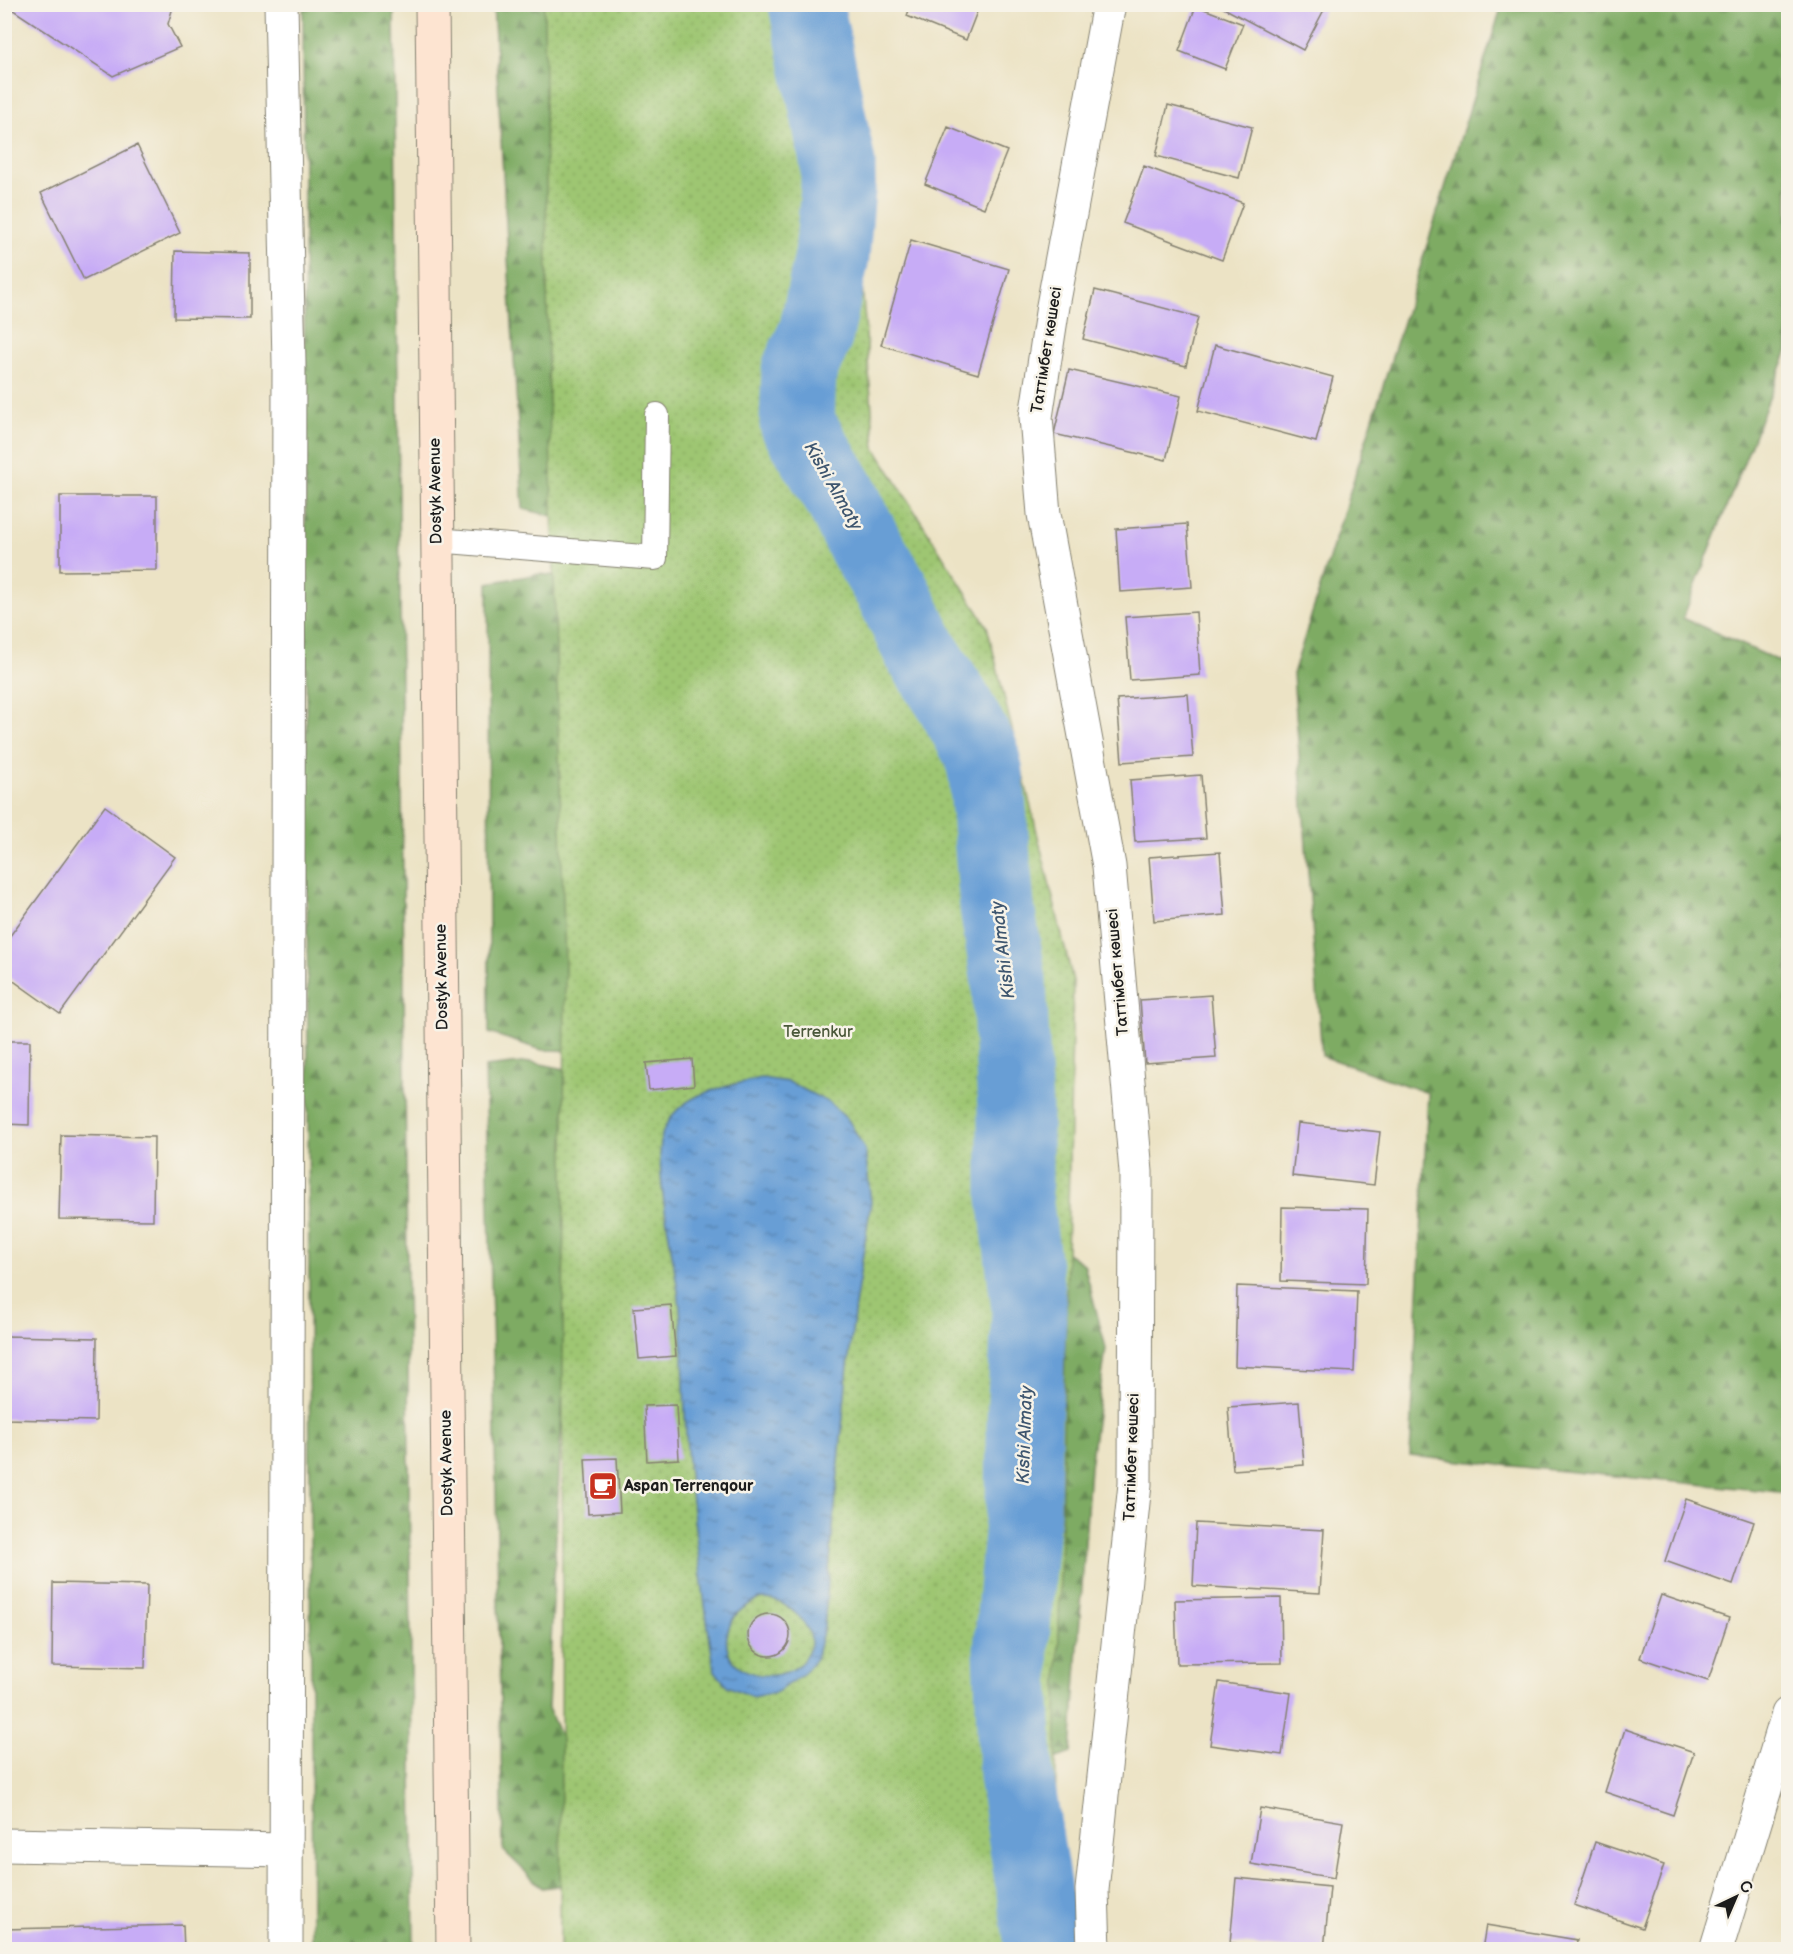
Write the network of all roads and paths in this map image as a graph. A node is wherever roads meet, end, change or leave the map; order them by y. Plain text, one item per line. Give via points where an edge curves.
1 (282, 4) edge
2 (432, 4) edge
3 (1109, 4) edge
4 (657, 415) dead end
5 (436, 540) junction
6 (1788, 1714) edge
7 (4, 1845) edge
8 (285, 1850) junction
9 (286, 1950) edge
10 (453, 1950) edge
11 (1094, 1950) edge
12 (1716, 1950) edge

1 - 8 street via 289,363
2 - 5 main road, Dostyk Avenue
3 - 11 street, Таттімбет көшесі via 1036,417 1044,514 1109,866 1136,1172 1135,1484 1092,1890
4 - 5 lane via 655,558
5 - 10 main road, Dostyk Avenue
6 - 12 street
7 - 8 street
8 - 9 street

